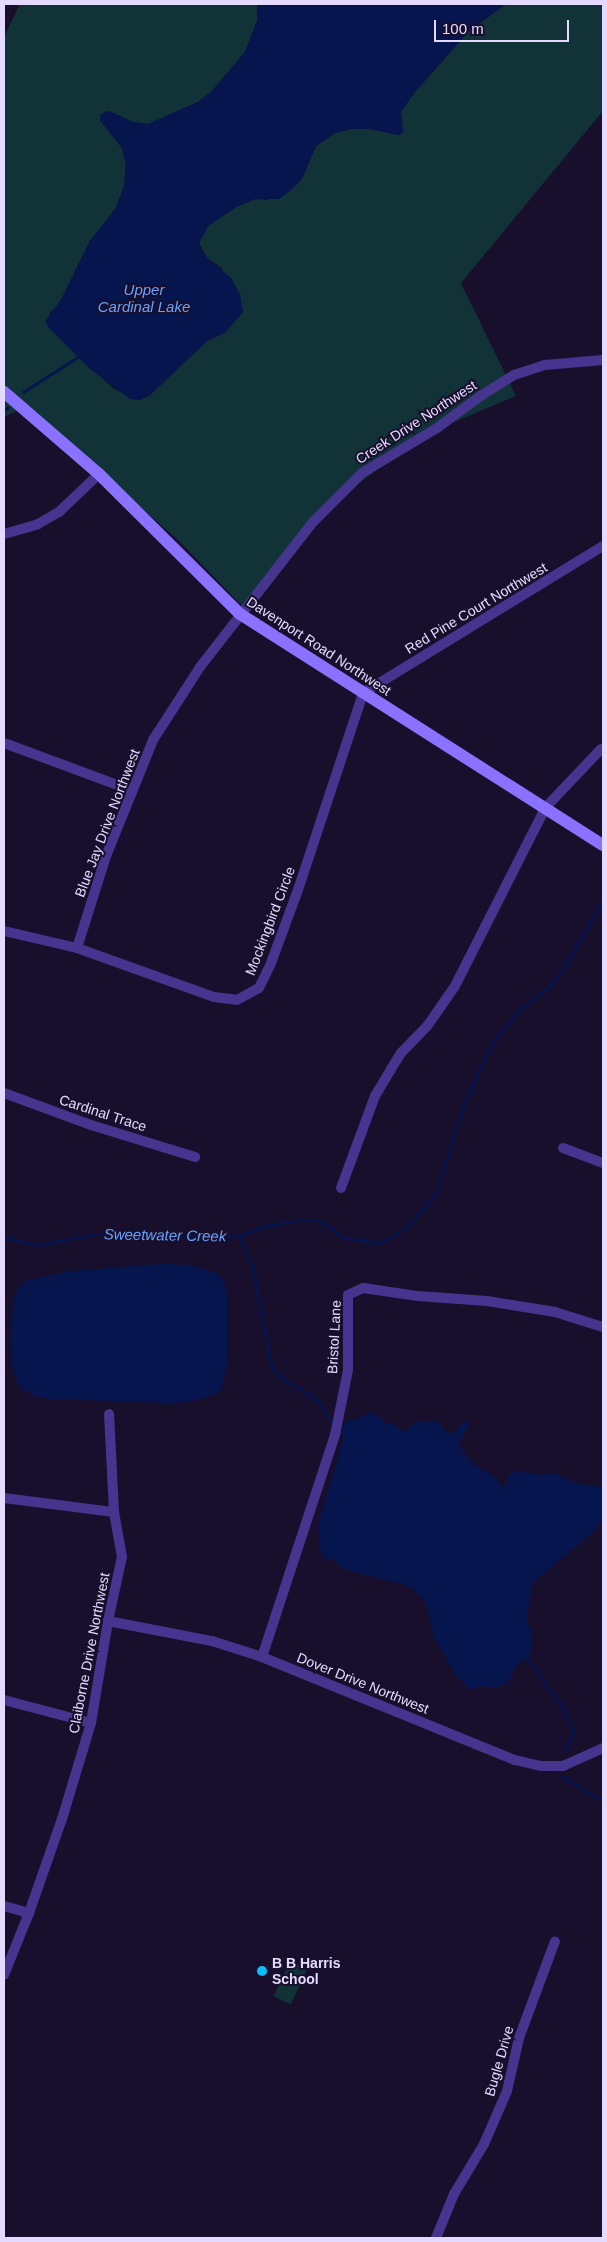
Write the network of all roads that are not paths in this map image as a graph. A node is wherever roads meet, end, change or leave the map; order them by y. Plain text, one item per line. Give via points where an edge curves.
1 (603, 360) edge
2 (4, 392) edge
3 (98, 474) junction
4 (4, 534) edge
5 (603, 546) edge
6 (240, 614) junction
7 (363, 693) junction
8 (4, 743) edge
9 (601, 749) dead end
10 (131, 790) junction
11 (546, 807) junction
12 (603, 845) edge
13 (4, 931) edge
14 (77, 948) junction
15 (4, 1093) edge
16 (563, 1148) dead end
17 (195, 1157) dead end
18 (603, 1162) edge
19 (341, 1188) dead end
20 (603, 1327) edge
21 (109, 1414) dead end
22 (4, 1498) edge
23 (114, 1512) junction
24 (108, 1621) junction
25 (262, 1657) junction
26 (4, 1700) edge
27 (92, 1723) junction
28 (603, 1748) edge
29 (4, 1906) edge
30 (29, 1913) junction
31 (555, 1941) dead end
32 (4, 1974) edge
33 (436, 2238) edge

1 - 6 street, Creek Drive Northwest via 545,364 514,376 362,473 313,522
2 - 3 street, Davenport Road Northwest
3 - 4 street via 59,512 38,524
3 - 6 street, Davenport Road Northwest
5 - 7 street, Red Pine Court Northwest
6 - 7 street, Davenport Road Northwest
6 - 10 street, Blue Jay Drive Northwest via 167,715
7 - 11 street, Davenport Road Northwest
7 - 14 street, Mockingbird Circle via 298,890 259,988 236,1000 214,997
8 - 10 street
9 - 11 street
10 - 14 street, Blue Jay Drive Northwest
11 - 12 street, Davenport Road Northwest
11 - 19 street via 455,986 428,1025 401,1054 375,1096
13 - 14 street, Mockingbird Circle
15 - 17 street, Cardinal Trace via 91,1125
16 - 18 street
20 - 25 street, Bristol Lane via 555,1312 506,1304 361,1289 348,1295 348,1370 339,1419
21 - 23 street, Claiborne Drive Northwest
22 - 23 street
23 - 24 street, Claiborne Drive Northwest via 122,1557
24 - 25 street, Dover Drive Northwest via 212,1641
24 - 27 street, Claiborne Drive Northwest
25 - 28 street, Dover Drive Northwest via 515,1760 542,1766 563,1766
26 - 27 street
27 - 30 street, Claiborne Drive Northwest
29 - 30 street
30 - 32 street, Claiborne Drive Northwest
31 - 33 street, Bugle Drive via 519,2038 507,2091 484,2144 454,2194

